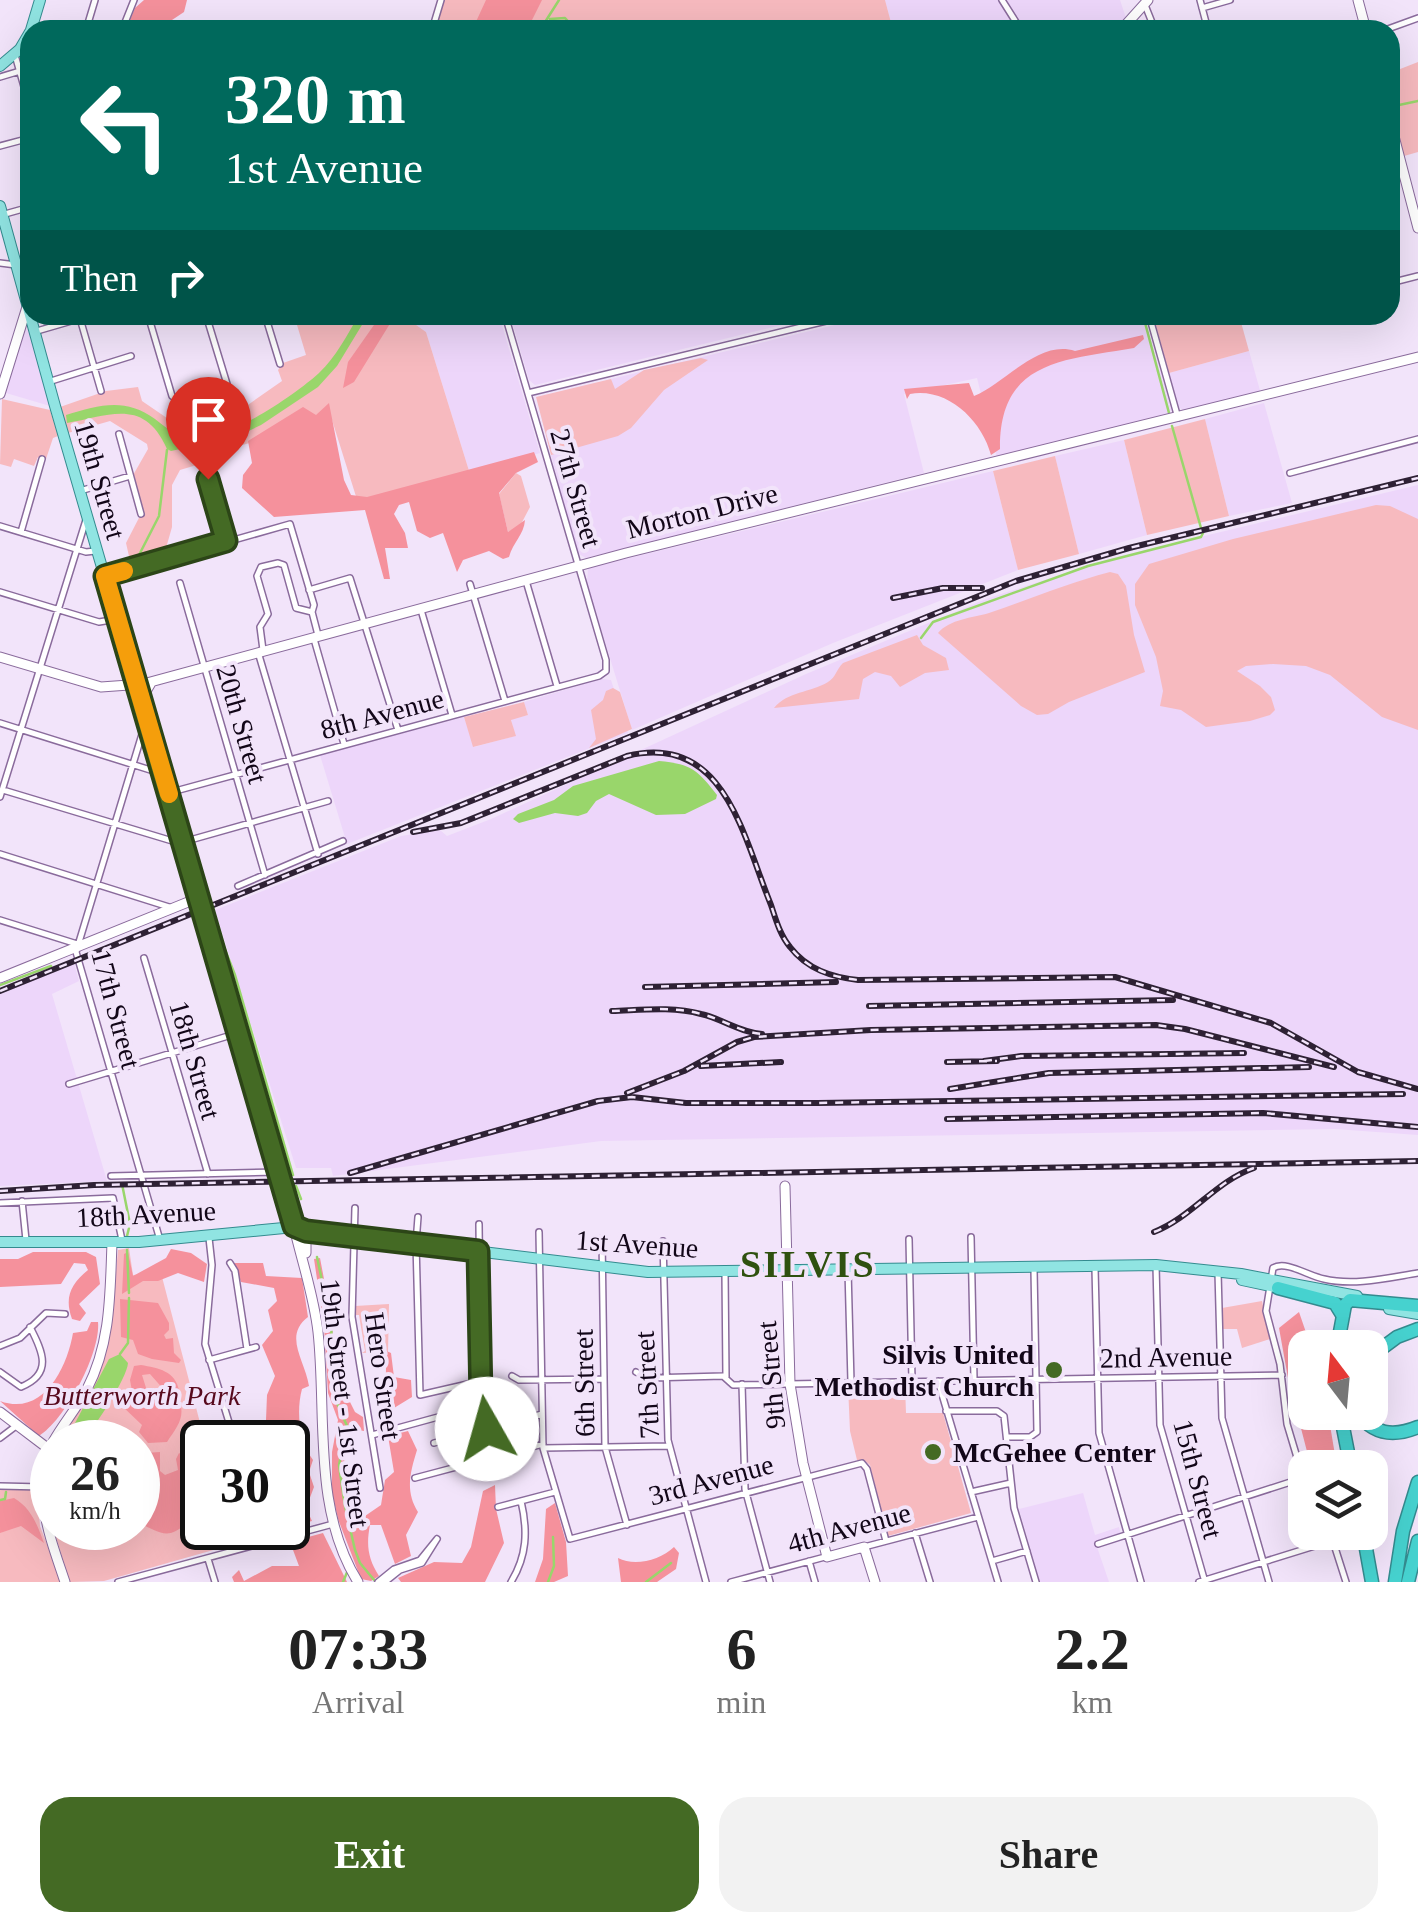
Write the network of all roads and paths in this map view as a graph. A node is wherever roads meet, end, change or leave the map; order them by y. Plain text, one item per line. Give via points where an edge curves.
1 (1200, 0) edge
2 (1230, 0) edge
3 (1202, 8) junction
4 (1205, 20) edge
5 (20, 47) edge
6 (15, 55) junction
7 (0, 66) edge
8 (20, 71) joint
9 (0, 76) edge
10 (1400, 152) edge
11 (1414, 195) edge
12 (1, 211) edge
13 (1418, 228) edge
14 (0, 263) edge
15 (16, 265) junction
16 (20, 271) edge
17 (22, 325) edge
18 (32, 325) edge
19 (46, 325) edge
20 (81, 325) edge
21 (151, 325) edge
22 (209, 325) edge
23 (268, 325) edge
24 (508, 325) edge
25 (810, 325) edge
26 (1151, 325) edge
27 (33, 328) junction
28 (19, 332) junction
29 (131, 356) dead end
30 (1418, 358) edge
31 (280, 364) dead end
32 (94, 368) junction
33 (48, 382) junction
34 (100, 391) dead end
35 (528, 393) junction
36 (0, 394) edge
37 (1178, 419) junction
38 (120, 434) dead end
39 (1418, 439) edge
40 (42, 459) dead end
41 (1290, 472) dead end
42 (131, 476) junction
43 (208, 479) dead end
44 (80, 491) junction
45 (141, 514) dead end
46 (88, 518) junction
47 (0, 526) edge
48 (20, 532) junction
49 (226, 541) junction
50 (76, 549) junction
51 (98, 550) junction
52 (591, 562) junction
53 (578, 565) junction
54 (105, 576) junction
55 (525, 578) junction
56 (180, 584) dead end
57 (583, 584) junction
58 (472, 588) junction
59 (309, 590) junction
60 (0, 592) edge
61 (420, 608) junction
62 (58, 609) junction
63 (312, 612) junction
64 (118, 620) junction
65 (366, 622) junction
66 (316, 636) junction
67 (261, 651) junction
68 (0, 658) edge
69 (132, 664) junction
70 (203, 666) junction
71 (39, 670) junction
72 (606, 672) joint
73 (159, 679) junction
74 (138, 684) junction
75 (558, 686) junction
76 (108, 688) junction
77 (120, 688) junction
78 (505, 701) junction
79 (142, 704) junction
80 (452, 716) junction
81 (0, 723) edge
82 (20, 730) junction
83 (142, 731) dead end
84 (398, 731) junction
85 (345, 745) junction
86 (157, 752) junction
87 (289, 760) junction
88 (132, 764) junction
89 (163, 774) junction
90 (235, 774) junction
91 (1, 789) edge
92 (168, 793) junction
93 (0, 797) edge
94 (328, 801) dead end
95 (305, 808) junction
96 (250, 823) junction
97 (115, 824) junction
98 (344, 841) dead end
99 (183, 843) junction
100 (0, 854) edge
101 (318, 854) junction
102 (265, 875) junction
103 (95, 884) junction
104 (238, 886) dead end
105 (198, 898) junction
106 (174, 908) junction
107 (0, 920) edge
108 (77, 946) junction
109 (144, 958) dead end
110 (0, 978) edge
111 (238, 1033) junction
112 (172, 1053) junction
113 (111, 1070) junction
114 (69, 1084) dead end
115 (278, 1172) junction
116 (208, 1174) junction
117 (111, 1176) dead end
118 (142, 1176) junction
119 (785, 1186) dead end
120 (22, 1201) junction
121 (0, 1203) edge
122 (354, 1208) dead end
123 (418, 1216) dead end
124 (479, 1224) dead end
125 (294, 1226) junction
126 (539, 1232) dead end
127 (322, 1233) junction
128 (208, 1235) junction
129 (354, 1236) junction
130 (971, 1237) dead end
131 (602, 1238) dead end
132 (909, 1239) dead end
133 (26, 1240) junction
134 (160, 1240) junction
135 (663, 1241) dead end
136 (0, 1242) edge
137 (117, 1243) junction
138 (416, 1243) junction
139 (478, 1251) junction
140 (540, 1258) junction
141 (230, 1262) dead end
142 (1095, 1265) junction
143 (1156, 1265) junction
144 (602, 1266) junction
145 (1034, 1266) junction
146 (972, 1268) junction
147 (909, 1269) junction
148 (848, 1270) junction
149 (787, 1271) junction
150 (663, 1272) junction
151 (725, 1272) junction
152 (1218, 1272) junction
153 (1418, 1274) edge
154 (1272, 1284) junction
155 (312, 1290) junction
156 (1348, 1302) junction
157 (1390, 1302) joint
158 (1418, 1307) edge
159 (65, 1314) dead end
160 (1343, 1318) junction
161 (30, 1327) junction
162 (1418, 1329) edge
163 (1341, 1330) edge
164 (1388, 1344) edge
165 (0, 1346) edge
166 (256, 1347) dead end
167 (247, 1349) junction
168 (209, 1360) junction
169 (0, 1372) edge
170 (636, 1372) dead end
171 (1220, 1375) junction
172 (1282, 1375) junction
173 (512, 1376) dead end
174 (1160, 1376) junction
175 (666, 1378) junction
176 (726, 1378) junction
177 (1097, 1378) junction
178 (542, 1379) junction
179 (604, 1379) junction
180 (1036, 1379) junction
181 (974, 1380) junction
182 (481, 1381) junction
183 (912, 1381) junction
184 (938, 1381) junction
185 (851, 1383) junction
186 (742, 1384) junction
187 (790, 1384) junction
188 (482, 1405) junction
189 (946, 1411) junction
190 (0, 1412) edge
191 (543, 1414) junction
192 (68, 1420) edge
193 (228, 1420) edge
194 (16, 1426) junction
195 (1418, 1427) edge
196 (487, 1429) junction
197 (1378, 1430) edge
198 (30, 1433) edge
199 (372, 1436) junction
200 (1008, 1437) junction
201 (0, 1438) edge
202 (434, 1443) dead end
203 (543, 1446) junction
204 (669, 1446) junction
205 (606, 1447) junction
206 (1295, 1450) edge
207 (415, 1478) dead end
208 (806, 1478) junction
209 (1418, 1482) edge
210 (1011, 1483) junction
211 (0, 1486) edge
212 (1288, 1486) edge
213 (30, 1487) edge
214 (380, 1488) dead end
215 (555, 1492) junction
216 (970, 1492) junction
217 (746, 1494) junction
218 (1244, 1498) junction
219 (521, 1501) junction
220 (1418, 1504) edge
221 (498, 1508) dead end
222 (687, 1510) junction
223 (1186, 1516) junction
224 (978, 1517) junction
225 (333, 1524) junction
226 (627, 1525) junction
227 (310, 1531) edge
228 (915, 1533) junction
229 (1128, 1536) junction
230 (886, 1541) junction
231 (1418, 1541) edge
232 (1098, 1544) dead end
233 (864, 1547) junction
234 (54, 1550) edge
235 (243, 1550) edge
236 (1302, 1550) edge
237 (1337, 1550) edge
238 (1366, 1550) edge
239 (1026, 1551) junction
240 (826, 1557) junction
241 (208, 1559) junction
242 (810, 1561) junction
243 (992, 1561) junction
244 (1263, 1562) junction
245 (767, 1572) junction
246 (149, 1578) edge
247 (386, 1580) edge
248 (1203, 1581) edge
249 (65, 1582) edge
250 (118, 1582) edge
251 (214, 1582) edge
252 (358, 1582) edge
253 (511, 1582) edge
254 (706, 1582) edge
255 (732, 1582) edge
256 (770, 1582) edge
257 (815, 1582) edge
258 (875, 1582) edge
259 (930, 1582) edge
260 (998, 1582) edge
261 (1036, 1582) edge
262 (1141, 1582) edge
263 (1269, 1582) edge
264 (1346, 1582) edge
265 (1372, 1582) edge
266 (1402, 1582) edge

1 - 3 street
2 - 3 street
3 - 4 street
5 - 6 main road
6 - 7 main road
6 - 8 street
8 - 9 street
10 - 11 street
11 - 13 street
12 - 15 main road, 19th Street
14 - 15 street
15 - 16 main road, 19th Street
17 - 28 street
18 - 27 main road, 19th Street
19 - 27 street
20 - 32 street
21 - 22 street via 174,399 226,384
23 - 31 street
24 - 35 street, 27th Street
25 - 35 street
26 - 37 street
27 - 28 street
27 - 33 main road, 19th Street
28 - 36 street
29 - 32 street
30 - 37 street, Morton Drive
32 - 33 street
32 - 34 street
33 - 44 main road, 19th Street
35 - 53 street, 27th Street
37 - 52 street, Morton Drive
38 - 42 street
39 - 41 street
40 - 48 street
42 - 44 street
42 - 45 street
43 - 49 street
44 - 46 main road, 19th Street
46 - 50 street
46 - 51 main road, 19th Street
47 - 48 street
48 - 50 street
49 - 54 street
49 - 59 street via 293,527
50 - 51 street
50 - 62 street
51 - 54 main road, 19th Street
52 - 53 street, Morton Drive
52 - 57 street via 583,569
53 - 55 street, Morton Drive
53 - 57 street, 27th Street
54 - 64 main road, 19th Street
55 - 58 street, Morton Drive
55 - 75 street
56 - 70 street, 20th Street
57 - 72 street, 27th Street
58 - 61 street, Morton Drive
58 - 78 street
59 - 63 street
59 - 65 street via 350,578
60 - 62 street
61 - 65 street, Morton Drive
61 - 80 street
62 - 64 street via 100,622
62 - 71 street
63 - 66 street
63 - 67 street via 296,608 284,565 261,567 268,614 260,627
64 - 69 main road, 19th Street
64 - 77 street via 130,676
65 - 66 street, Morton Drive
65 - 84 street
66 - 67 street, Morton Drive
66 - 85 street
67 - 70 street, Morton Drive
67 - 87 street
68 - 71 street, Morton Drive
69 - 73 street via 144,677
69 - 74 main road, 19th Street
70 - 73 street, Morton Drive
70 - 90 street, 20th Street
71 - 76 street, Morton Drive
71 - 82 street
72 - 75 street, 8th Avenue
73 - 74 street, Morton Drive
73 - 86 street via 146,693
74 - 77 street, Morton Drive
74 - 79 main road, 19th Street
75 - 78 street, 8th Avenue
76 - 77 street, Morton Drive
76 - 79 street via 130,692
78 - 80 street, 8th Avenue
79 - 86 main road, 19th Street
80 - 84 street, 8th Avenue
81 - 82 street
82 - 88 street
82 - 91 street
83 - 88 street, 17th Street
84 - 85 street, 8th Avenue
85 - 87 street, 8th Avenue
86 - 89 main road, 19th Street
87 - 90 street, 8th Avenue
87 - 95 street
88 - 89 street
88 - 97 street, 17th Street
89 - 92 main road, 19th Street
90 - 92 street, 8th Avenue
90 - 96 street, 20th Street
91 - 93 street
91 - 97 street
92 - 99 main road, 19th Street
94 - 95 street
95 - 96 street
95 - 101 street
96 - 99 street
96 - 102 street, 20th Street
97 - 99 street
97 - 103 street, 17th Street
98 - 101 street
99 - 105 main road, 19th Street
100 - 103 street
101 - 102 street
102 - 104 street
103 - 106 street
103 - 108 street, 17th Street
105 - 106 street
105 - 111 main road, 19th Street
106 - 108 street
107 - 108 street
108 - 110 street
108 - 113 street, 17th Street
109 - 112 street, 18th Street
111 - 112 street
111 - 115 main road, 19th Street
112 - 113 street
112 - 116 street, 18th Street
113 - 114 street
113 - 118 street, 17th Street
115 - 116 street
115 - 125 main road, 19th Street
116 - 118 street
117 - 118 street
118 - 134 street, 17th Street
119 - 149 street, 9th Street
120 - 121 street
120 - 133 street
120 - 137 street via 113,1198
122 - 129 street, Hero Street
123 - 138 street
124 - 139 street
125 - 127 main road, 1st Avenue
125 - 128 main road, 18th Avenue
125 - 155 street, 19th Street - 1st Street
126 - 140 street
127 - 129 main road, 1st Avenue
127 - 155 street via 305,1242
128 - 134 main road, 18th Avenue
128 - 168 street
129 - 138 main road, 1st Avenue
129 - 199 street, Hero Street via 352,1317
130 - 146 street
131 - 144 street, 6th Street
132 - 147 street
133 - 136 main road, 18th Avenue
133 - 137 main road, 18th Avenue
134 - 137 main road, 18th Avenue
135 - 150 street, 7th Street
137 - 192 street via 102,1350
138 - 139 main road, 1st Avenue
138 - 182 street via 420,1395
139 - 140 main road, 1st Avenue
139 - 182 street
140 - 144 main road, 1st Avenue
140 - 178 street
141 - 167 street
142 - 143 main road, 1st Avenue
142 - 145 main road, 1st Avenue
142 - 177 street
143 - 152 main road, 1st Avenue
143 - 174 street, 15th Street
144 - 150 main road, 1st Avenue
144 - 179 street, 6th Street
145 - 146 main road, 1st Avenue
145 - 180 street
146 - 147 main road, 1st Avenue
146 - 181 street
147 - 148 main road, 1st Avenue
147 - 183 street
148 - 149 main road, 1st Avenue
148 - 185 street
149 - 151 main road, 1st Avenue
149 - 187 street, 9th Street
150 - 151 main road, 1st Avenue
150 - 175 street, 7th Street
151 - 176 street
152 - 154 main road, 1st Avenue
152 - 171 street
153 - 154 street via 1341,1282 1280,1264
154 - 156 main road, 1st Avenue
154 - 157 main road, 1st Avenue
154 - 160 highway via 1335,1303
154 - 172 street via 1266,1311
155 - 225 street, 19th Street - 1st Street
156 - 158 highway
156 - 160 highway
157 - 158 highway
159 - 161 street via 46,1313
160 - 163 highway
161 - 165 street
161 - 169 street via 43,1370 21,1387
162 - 164 highway
166 - 167 street
167 - 168 street
168 - 193 street
170 - 175 street, 2nd Avenue
171 - 172 street, 2nd Avenue
171 - 174 street, 2nd Avenue
171 - 218 street via 1222,1418
172 - 206 street
173 - 178 street
174 - 177 street, 2nd Avenue
174 - 223 street, 15th Street via 1160,1425
175 - 176 street, 2nd Avenue
175 - 204 street, 7th Street
176 - 186 street, 2nd Avenue
177 - 180 street, 2nd Avenue
177 - 229 street via 1099,1433
178 - 179 street
178 - 191 street
179 - 205 street, 6th Street
180 - 181 street, 2nd Avenue
180 - 200 street via 1036,1434
181 - 184 street, 2nd Avenue
182 - 188 street
183 - 184 street, 2nd Avenue
183 - 185 street, 2nd Avenue
184 - 189 street
185 - 187 street, 2nd Avenue
186 - 187 street, 2nd Avenue
186 - 217 street
187 - 208 street, 9th Street
188 - 196 street
188 - 199 street
189 - 200 street via 1000,1412
189 - 216 street
190 - 194 street
191 - 196 street
191 - 203 street
194 - 198 street
194 - 201 street
195 - 197 highway
196 - 202 street
199 - 214 street, Hero Street
200 - 210 street
203 - 205 street
203 - 207 street
203 - 215 street
204 - 205 street
204 - 222 street, 7th Street
205 - 226 street, 6th Street
208 - 217 street, 3rd Avenue
208 - 230 street, 3rd Avenue via 864,1464
208 - 240 street, 9th Street
209 - 266 highway via 1406,1518
210 - 216 street
210 - 239 street
211 - 213 street
212 - 218 street
215 - 219 street
215 - 226 street, 3rd Avenue via 570,1539
216 - 224 street
217 - 222 street, 3rd Avenue
217 - 245 street
218 - 223 street
218 - 244 street
219 - 221 street
219 - 253 street via 524,1554
220 - 266 highway
222 - 226 street, 3rd Avenue
222 - 254 street, 7th Street
223 - 229 street
223 - 248 street, 15th Street
224 - 228 street, 4th Avenue
224 - 243 street
225 - 227 street
225 - 252 street, 19th Street - 1st Street
228 - 230 street, 4th Avenue
228 - 259 street
229 - 232 street
229 - 262 street
230 - 233 street, 4th Avenue
231 - 266 highway
233 - 240 street, 4th Avenue
233 - 258 street
234 - 249 street
235 - 241 street
236 - 244 street
237 - 264 street
238 - 265 highway
239 - 243 street
239 - 261 street
240 - 242 street, 4th Avenue
241 - 246 street
241 - 251 street
242 - 245 street, 4th Avenue
242 - 257 street
243 - 260 street
244 - 248 street
244 - 263 street
245 - 255 street, 4th Avenue
245 - 256 street
246 - 250 street
247 - 247 street via 426,1560 437,1539 423,1558 394,1568

